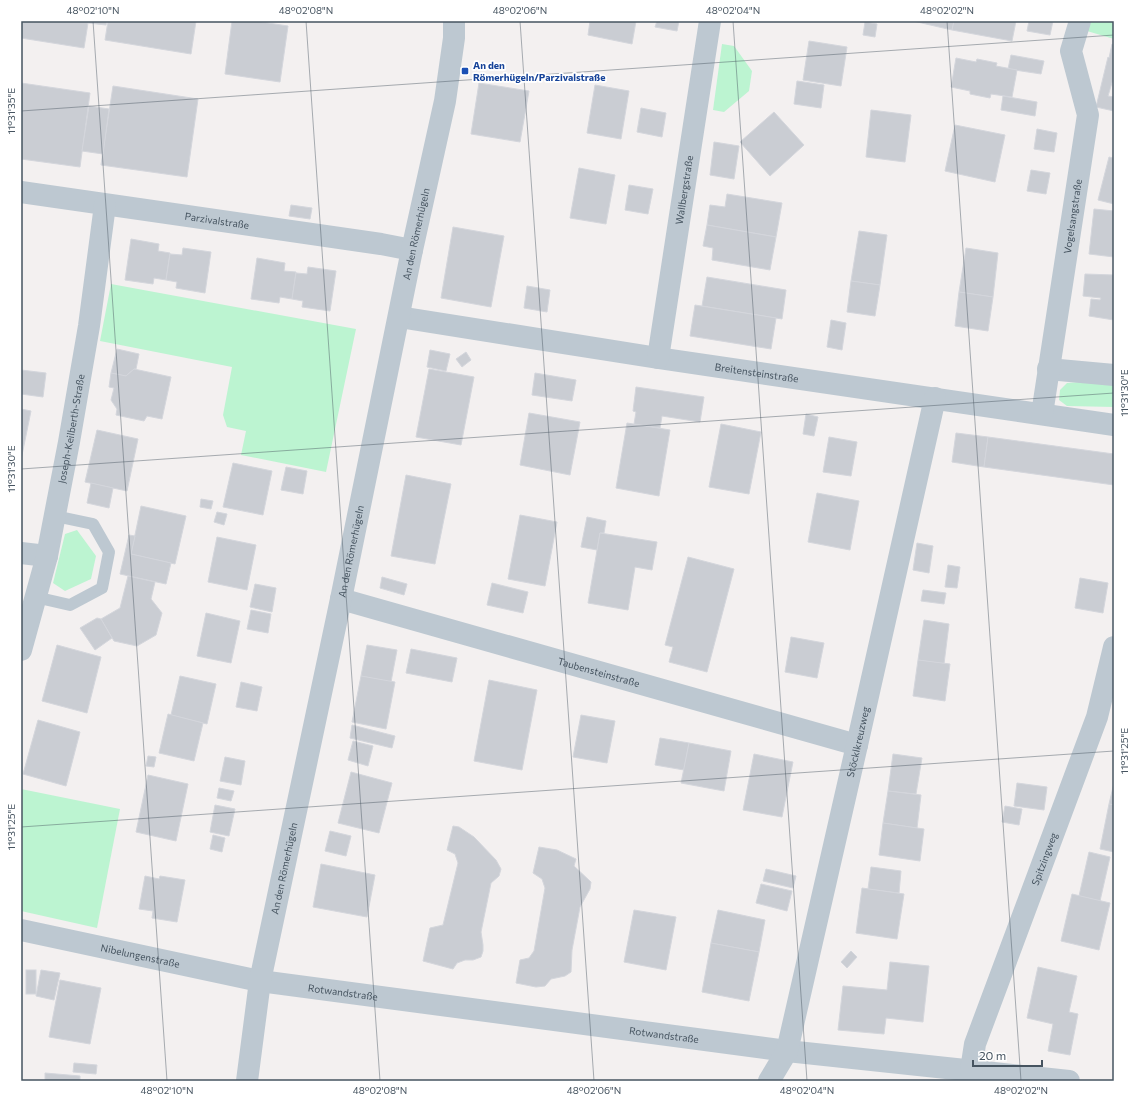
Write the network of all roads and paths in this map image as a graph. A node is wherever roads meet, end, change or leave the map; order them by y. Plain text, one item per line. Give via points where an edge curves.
1 (454, 21) edge
2 (710, 21) edge
3 (1080, 21) edge
4 (21, 192) edge
5 (105, 205) junction
6 (412, 250) junction
7 (399, 317) junction
8 (658, 358) junction
9 (1048, 369) junction
10 (1114, 376) edge
11 (935, 398) junction
12 (1042, 414) junction
13 (1114, 425) edge
14 (54, 516) junction
15 (21, 552) edge
16 (47, 556) junction
17 (35, 598) junction
18 (341, 598) junction
19 (1114, 647) edge
20 (21, 650) edge
21 (857, 745) junction
22 (21, 930) edge
23 (260, 981) junction
24 (787, 1051) junction
25 (971, 1070) junction
26 (246, 1081) edge
27 (769, 1081) edge
28 (1069, 1081) edge

1 - 6 street, An den Römerhügeln via 454,38 444,101
2 - 8 street, Wallbergstraße
3 - 9 street, Vogelsangstraße via 1071,51 1088,116
4 - 5 street, Parzivalstraße
5 - 6 street, Parzivalstraße
5 - 14 street, Joseph-Keilberth-Straße via 89,326
6 - 7 street, An den Römerhügeln
7 - 8 street, Breitensteinstraße
7 - 18 street, An den Römerhügeln
8 - 11 street, Breitensteinstraße
9 - 10 street
9 - 12 street, Vogelsangstraße
11 - 12 street, Breitensteinstraße
11 - 21 street, Stöcklkreuzweg
12 - 13 street, Breitensteinstraße
14 - 16 street, Joseph-Keilberth-Straße
14 - 17 lane via 93,524 109,552 102,588 70,605
15 - 16 street
16 - 17 street, Joseph-Keilberth-Straße
17 - 20 street, Joseph-Keilberth-Straße
18 - 21 street, Taubensteinstraße
18 - 23 street, An den Römerhügeln
19 - 25 street, Spitzingweg via 1097,717 975,1044
21 - 24 street, Stöcklkreuzweg
22 - 23 street, Nibelungenstraße
23 - 24 street, Rotwandstraße
23 - 26 street, An den Römerhügeln
24 - 25 street, Rotwandstraße
24 - 27 street, Stöcklkreuzweg
25 - 28 street, Rotwandstraße

